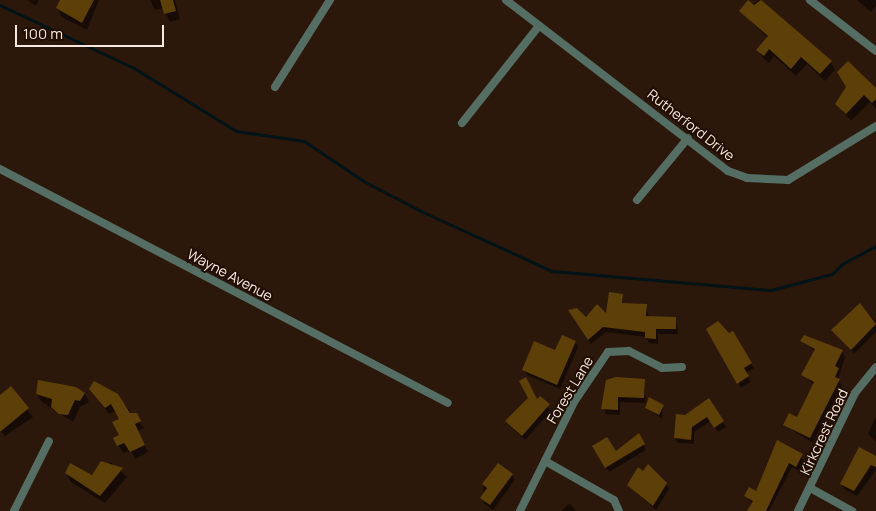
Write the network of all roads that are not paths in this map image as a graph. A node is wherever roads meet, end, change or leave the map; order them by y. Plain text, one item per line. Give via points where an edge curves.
1 (330, 0) edge
2 (506, 0) edge
3 (810, 0) edge
4 (539, 26) junction
5 (876, 51) edge
6 (275, 87) dead end
7 (462, 123) dead end
8 (876, 126) edge
9 (688, 138) junction
10 (0, 169) edge
11 (637, 200) dead end
12 (682, 367) dead end
13 (876, 367) edge
14 (448, 403) dead end
15 (49, 441) dead end
16 (545, 461) junction
17 (812, 489) junction
18 (14, 511) edge
19 (520, 511) edge
20 (619, 511) edge
21 (798, 511) edge
22 (852, 511) edge

1 - 6 street
2 - 4 street, Rutherford Drive
3 - 5 street
4 - 7 street
4 - 9 street, Rutherford Drive
8 - 9 street, Rutherford Drive via 810,170 788,180 767,181 728,171
9 - 11 street
10 - 14 street, Wayne Avenue
12 - 16 street, Forest Lane via 662,368 629,351 608,352 574,402
13 - 17 street, Kirkcrest Road via 854,393
15 - 18 street
16 - 19 street, Forest Lane
16 - 20 street via 614,500
17 - 21 street, Kirkcrest Road
17 - 22 street

